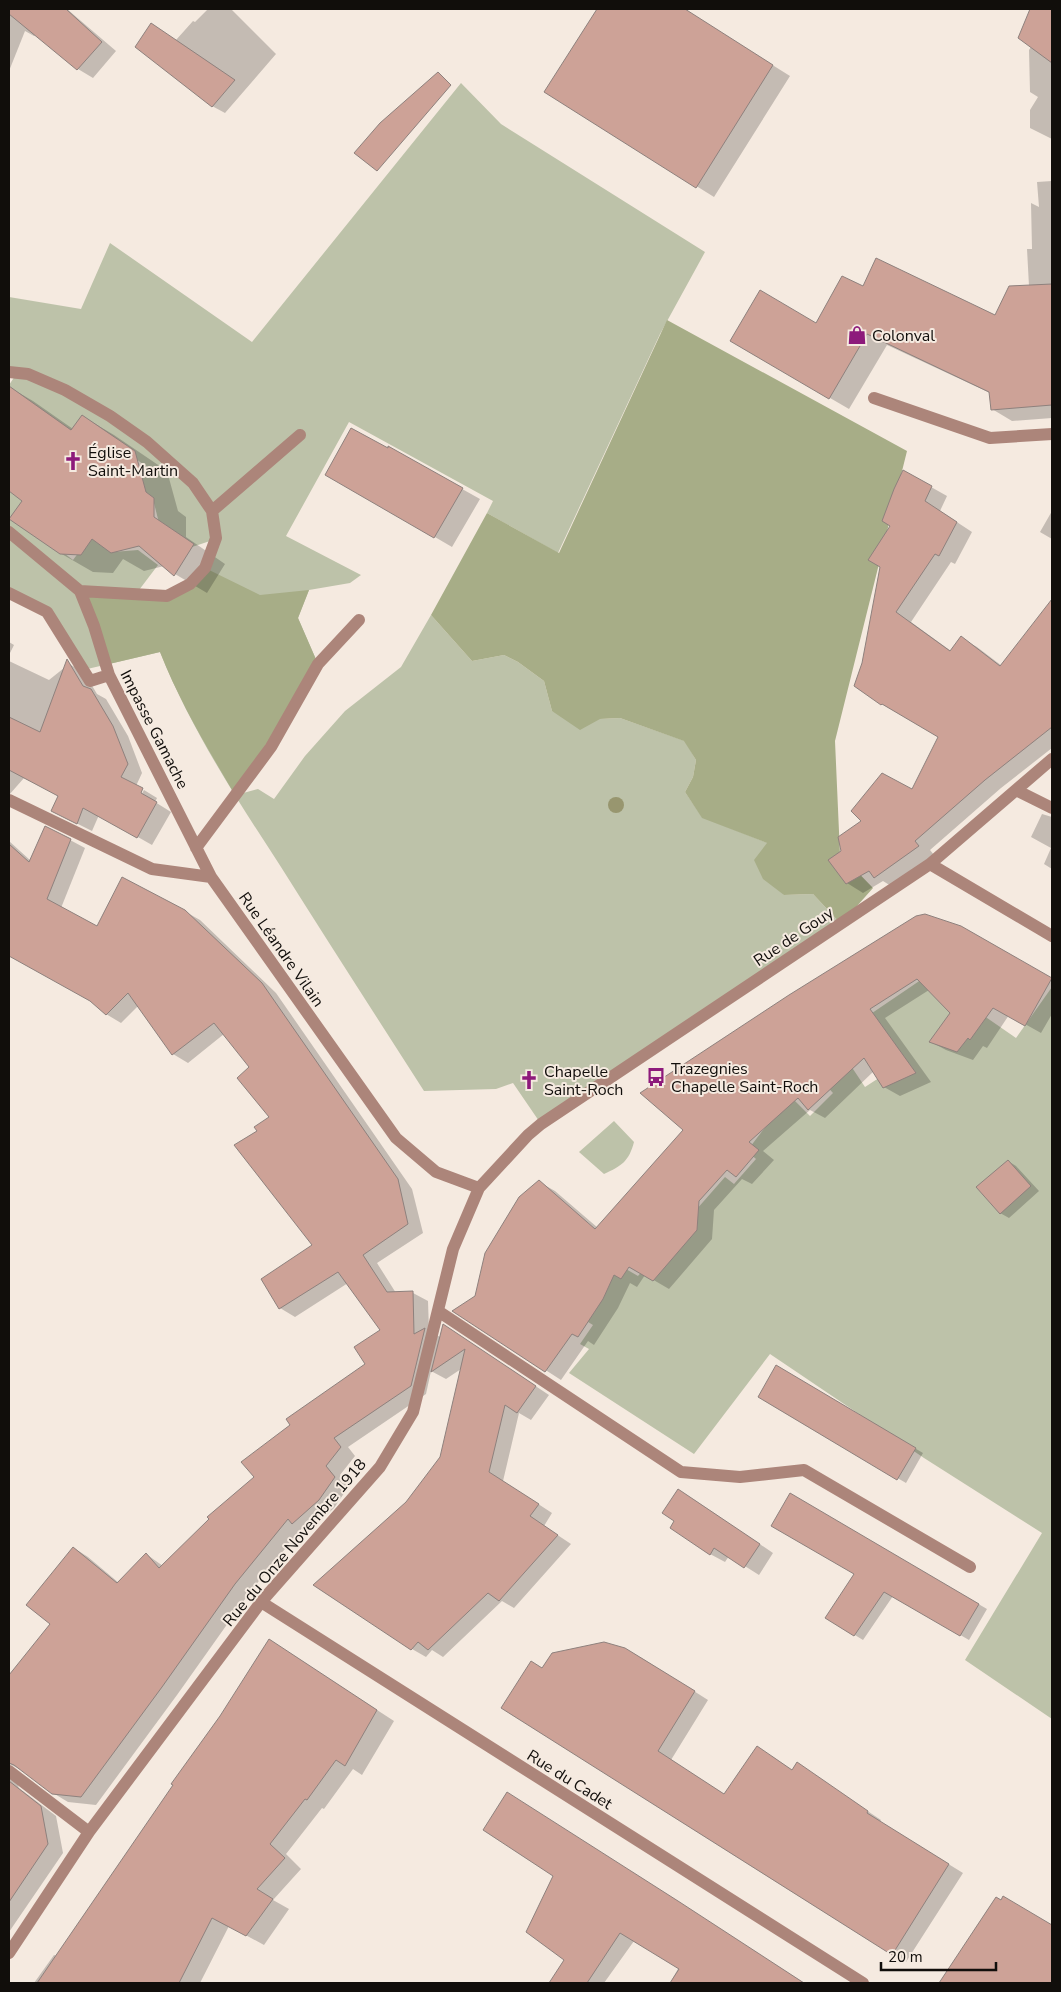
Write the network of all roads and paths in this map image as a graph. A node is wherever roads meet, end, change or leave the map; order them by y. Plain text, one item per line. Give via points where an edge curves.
1 (9, 372) edge
2 (874, 398) dead end
3 (1052, 434) edge
4 (300, 435) dead end
5 (212, 511) junction
6 (9, 532) edge
7 (80, 591) junction
8 (9, 593) edge
9 (360, 620) dead end
10 (107, 670) junction
11 (1052, 760) edge
12 (1016, 790) junction
13 (9, 800) edge
14 (1052, 808) edge
15 (196, 848) junction
16 (930, 864) junction
17 (211, 877) junction
18 (1052, 936) edge
19 (541, 1124) joint
20 (479, 1188) junction
21 (438, 1311) junction
22 (970, 1567) dead end
23 (260, 1602) junction
24 (9, 1771) edge
25 (89, 1832) junction
26 (9, 1953) edge
27 (863, 1983) edge

1 - 5 street via 28,374 65,390 110,416 147,442 193,483
2 - 3 street via 990,438
4 - 5 street
5 - 7 street via 216,538 205,568 190,584 167,596
6 - 7 street, Impasse Gamache
7 - 10 street, Impasse Gamache
8 - 10 street via 47,612 90,681
9 - 15 street via 318,664 271,747
10 - 15 street, Impasse Gamache
11 - 12 street, Rue de Gouy
12 - 14 street
12 - 16 street, Rue de Gouy
13 - 17 street via 152,869
15 - 17 street, Impasse Gamache
16 - 18 street
16 - 19 street, Rue de Gouy
17 - 20 street, Rue Léandre Vilain via 396,1138 436,1172
19 - 20 street, Rue du Onze Novembre 1918
20 - 21 street, Rue du Onze Novembre 1918 via 453,1249
21 - 22 street via 680,1472 740,1477 804,1470
21 - 23 street, Rue du Onze Novembre 1918 via 413,1412 380,1467
23 - 25 street, Rue du Onze Novembre 1918
23 - 27 street, Rue du Cadet
24 - 25 street
25 - 26 street, Rue du Onze Novembre 1918

